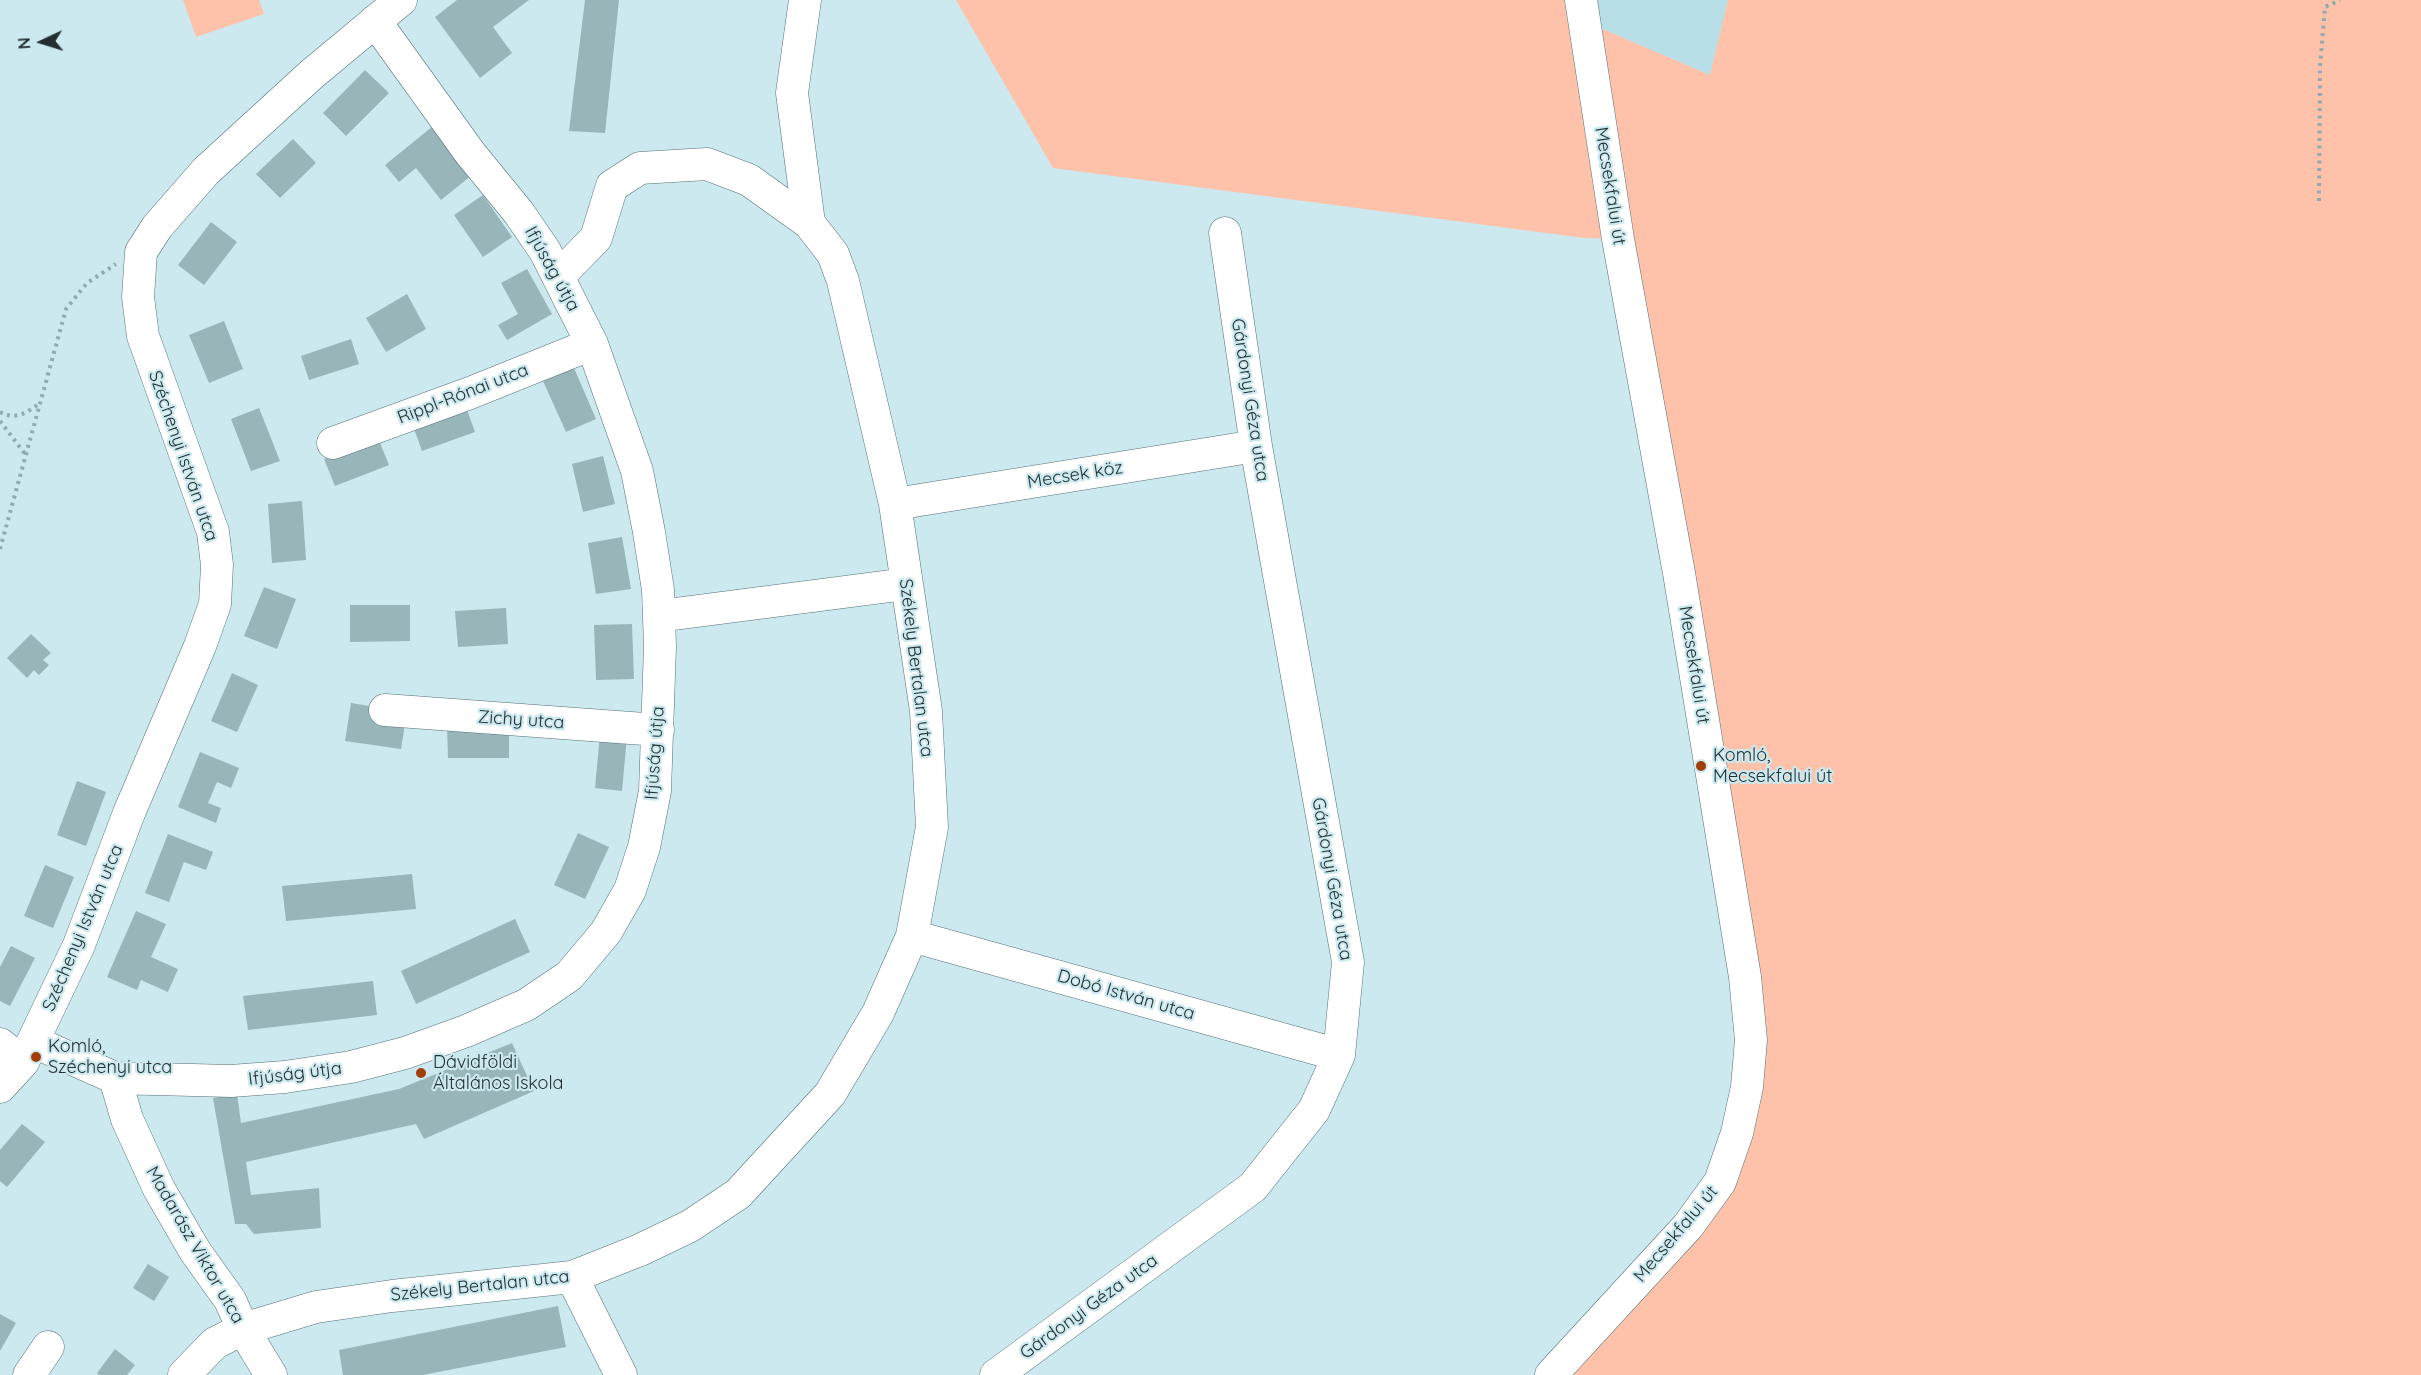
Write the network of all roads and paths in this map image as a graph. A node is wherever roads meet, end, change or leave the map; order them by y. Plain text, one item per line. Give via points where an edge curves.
1 (401, 0) edge
2 (805, 0) edge
3 (1581, 0) edge
4 (2340, 0) edge
5 (375, 21) junction
6 (2319, 201) dead end
7 (809, 224) junction
8 (1225, 233) dead end
9 (141, 252) junction
10 (558, 276) junction
11 (592, 344) junction
12 (38, 404) junction
13 (0, 412) edge
14 (0, 421) edge
15 (333, 443) dead end
16 (1256, 446) junction
17 (25, 454) junction
18 (895, 504) junction
19 (0, 549) edge
20 (906, 584) junction
21 (659, 616) junction
22 (385, 710) dead end
23 (658, 730) junction
24 (912, 936) junction
25 (19, 1049) edge
26 (1339, 1054) junction
27 (115, 1078) junction
28 (0, 1087) edge
29 (572, 1277) junction
30 (243, 1329) junction
31 (48, 1347) dead end
32 (29, 1375) edge
33 (184, 1375) edge
34 (271, 1375) edge
35 (621, 1375) edge
36 (996, 1375) edge
37 (1551, 1375) edge

1 - 5 street, Széchenyi István utca
2 - 7 street via 792,93
3 - 37 street, Mecsekfalui út via 1612,204 1744,965 1751,1040 1747,1087 1737,1133 1720,1182 1688,1226
4 - 6 path via 2325,7 2320,68
5 - 9 street, Széchenyi István utca via 206,171 157,227
5 - 10 street, Ifjúság útja via 470,153 519,213
7 - 10 street, Székely Bertalan utca via 749,180 707,164 640,168 612,186 596,238
7 - 18 street, Székely Bertalan utca via 833,254 843,281
8 - 16 street, Gárdonyi Géza utca
9 - 12 path via 87,283 66,309
9 - 25 street, Széchenyi István utca via 138,297 143,336 213,532 217,566 215,604 79,945
10 - 11 street, Ifjúság útja
11 - 15 street, Rippl-Rónai utca
11 - 21 street, Ifjúság útja via 636,471 649,532
12 - 13 path via 18,416
12 - 17 path
14 - 17 path
16 - 18 street, Mecsek köz
16 - 26 street, Gárdonyi Géza utca via 1348,962
17 - 19 path
18 - 20 street, Székely Bertalan utca
20 - 21 street
20 - 24 street, Székely Bertalan utca via 926,711 932,827
21 - 23 street, Ifjúság útja
22 - 23 street, Zichy utca
23 - 27 street, Ifjúság útja via 655,791 644,847 630,890 606,932 569,976 526,1005 405,1053 351,1067 231,1081
24 - 26 street, Dobó István utca
24 - 29 street, Székely Bertalan utca via 878,1013 830,1094 738,1194 690,1226
25 - 27 street, Ifjúság útja
25 - 28 street, Széchenyi István utca
26 - 36 street, Gárdonyi Géza utca via 1314,1110 1252,1187
27 - 30 street, Madarász Viktor utca via 127,1119 159,1189 195,1251 230,1300
29 - 30 street, Székely Bertalan utca via 316,1307
29 - 35 street
30 - 33 street, Székely Bertalan utca via 215,1343
30 - 34 street, Madarász Viktor utca
31 - 32 street

